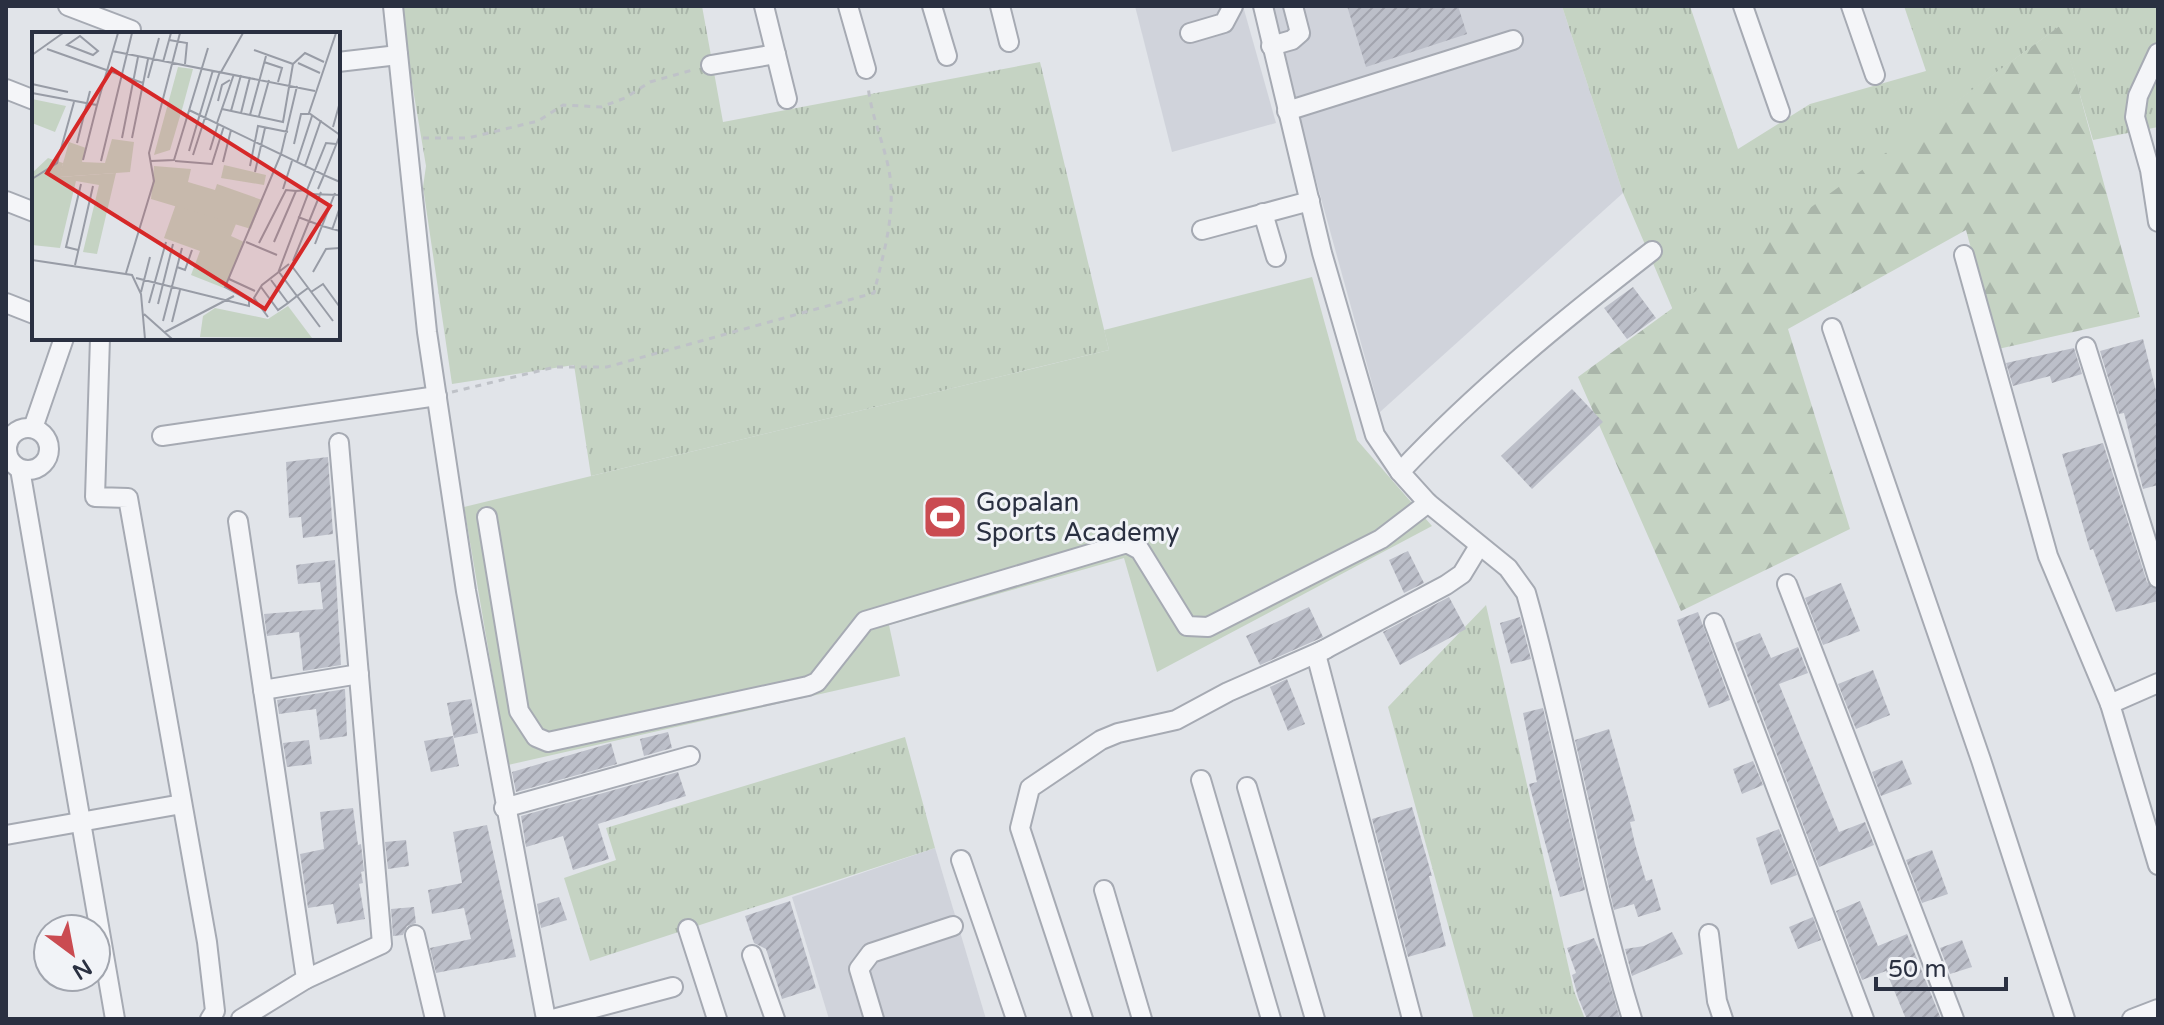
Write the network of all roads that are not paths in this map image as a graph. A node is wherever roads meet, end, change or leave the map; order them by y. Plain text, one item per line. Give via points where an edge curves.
1 (68, 6) edge
2 (393, 6) edge
3 (764, 6) edge
4 (848, 6) edge
5 (932, 6) edge
6 (1000, 6) edge
7 (1233, 6) edge
8 (1263, 6) edge
9 (1293, 6) edge
10 (1743, 6) edge
11 (1851, 6) edge
12 (131, 32) edge
13 (1190, 33) dead end
14 (1513, 40) dead end
15 (1009, 42) dead end
16 (1271, 46) junction
17 (2158, 53) edge
18 (776, 54) junction
19 (398, 55) junction
20 (947, 56) dead end
21 (340, 62) edge
22 (711, 65) road end
23 (866, 69) road end
24 (1875, 75) dead end
25 (6, 89) edge
26 (32, 99) edge
27 (787, 99) dead end
28 (1287, 111) junction
29 (1780, 112) dead end
30 (2154, 169) edge
31 (6, 201) edge
32 (1310, 201) junction
33 (32, 211) edge
34 (1263, 213) junction
35 (2158, 222) edge
36 (1202, 230) dead end
37 (1652, 251) dead end
38 (1964, 255) dead end
39 (1276, 257) dead end
40 (6, 303) edge
41 (32, 313) edge
42 (1832, 328) dead end
43 (63, 340) edge
44 (100, 340) edge
45 (2086, 347) dead end
46 (437, 396) junction
47 (33, 428) junction
48 (10, 432) edge
49 (162, 436) dead end
50 (339, 443) dead end
51 (20, 469) junction
52 (1400, 472) junction
53 (1428, 503) junction
54 (487, 517) dead end
55 (238, 521) dead end
56 (1479, 546) junction
57 (2158, 578) edge
58 (1787, 584) dead end
59 (1714, 623) dead end
60 (1326, 649) junction
61 (359, 674) junction
62 (2158, 683) edge
63 (263, 690) junction
64 (2110, 704) junction
65 (690, 756) dead end
66 (1201, 780) dead end
67 (1247, 787) dead end
68 (182, 804) junction
69 (504, 808) junction
70 (81, 822) junction
71 (6, 835) edge
72 (961, 860) dead end
73 (2158, 865) edge
74 (1104, 890) dead end
75 (953, 926) dead end
76 (688, 929) dead end
77 (1709, 934) dead end
78 (415, 935) dead end
79 (752, 955) dead end
80 (306, 979) junction
81 (673, 987) dead end
82 (2158, 1009) edge
83 (115, 1019) edge
84 (210, 1019) edge
85 (241, 1019) edge
86 (435, 1019) edge
87 (546, 1019) edge
88 (553, 1019) edge
89 (717, 1019) edge
90 (775, 1019) edge
91 (874, 1019) edge
92 (1016, 1019) edge
93 (1083, 1019) edge
94 (1142, 1019) edge
95 (1271, 1019) edge
96 (1315, 1019) edge
97 (1412, 1019) edge
98 (1632, 1019) edge
99 (1723, 1019) edge
100 (1864, 1019) edge
101 (1954, 1019) edge
102 (2065, 1019) edge
103 (2132, 1019) edge

1 - 12 street
2 - 19 street
3 - 18 street
4 - 23 street
5 - 20 street
6 - 15 street
7 - 13 street via 1224,23
8 - 16 street
9 - 16 street via 1300,33
10 - 29 street
11 - 24 street
14 - 28 street
16 - 28 street
17 - 30 street via 2138,96 2135,117
18 - 22 street
18 - 27 street
19 - 21 street
19 - 46 street
25 - 26 street
28 - 32 street
30 - 35 street
31 - 33 street
32 - 34 street
32 - 52 street via 1367,414
34 - 36 street
34 - 39 street
37 - 52 street via 1549,331 1449,420
38 - 64 street via 2048,556
40 - 41 street
42 - 102 street
43 - 47 street
44 - 68 street via 95,497 128,498
45 - 57 street
46 - 49 street
46 - 69 street
47 - 48 street
47 - 51 street via 48,441 49,455 34,469
48 - 51 street via 7,453
50 - 61 street
51 - 70 street
52 - 53 street
53 - 54 street via 1381,539 1208,627 1187,626 1140,550 1127,543 865,621 817,682 808,686 548,742 536,737 519,711
53 - 56 street
55 - 63 street
56 - 60 street via 1462,574 1446,585
56 - 98 street via 1508,568 1526,593 1574,777 1604,928
58 - 101 street
59 - 100 street
60 - 93 street via 1176,720 1101,740 1030,788 1020,828
60 - 97 street via 1316,654
61 - 63 street
61 - 80 street via 382,944
62 - 64 street
63 - 80 street
64 - 73 street
65 - 69 street
66 - 95 street
67 - 96 street
68 - 70 street
68 - 84 street via 207,942 215,1011
69 - 87 street
70 - 71 street
70 - 83 street
72 - 92 street
74 - 94 street
75 - 91 street via 865,958 859,969
76 - 89 street
77 - 99 street
78 - 86 street
79 - 90 street
80 - 85 street
81 - 88 street
82 - 103 street

